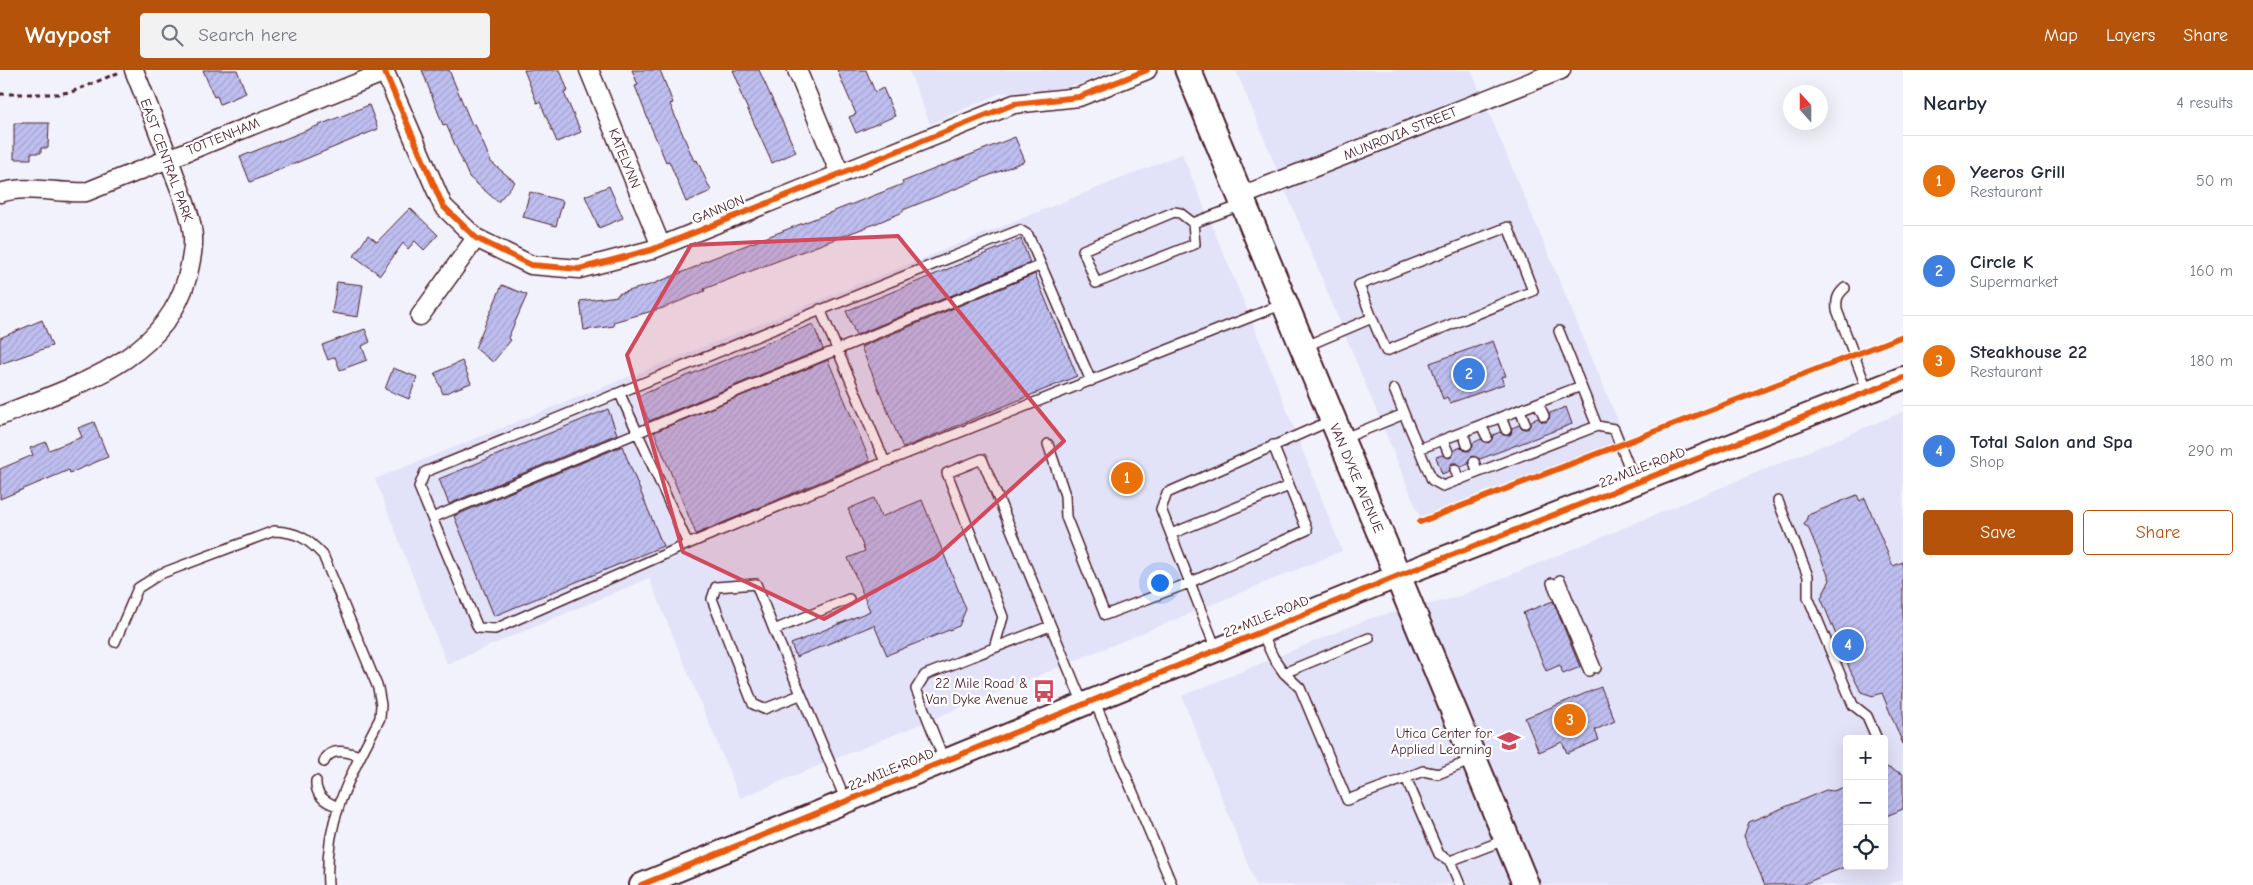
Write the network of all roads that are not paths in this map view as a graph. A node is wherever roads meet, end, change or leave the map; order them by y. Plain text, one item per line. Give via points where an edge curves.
1 (134, 70) edge
2 (589, 70) edge
3 (797, 70) edge
4 (1147, 70) edge
5 (1188, 70) edge
6 (1561, 70) edge
7 (385, 71) edge
8 (168, 159) junction
9 (840, 174) junction
10 (0, 192) edge
11 (1241, 201) junction
12 (1193, 223) junction
13 (476, 238) junction
14 (661, 246) junction
15 (1041, 265) junction
16 (1845, 288) dead end
17 (1284, 304) junction
18 (820, 309) junction
19 (420, 316) dead end
20 (1372, 318) junction
21 (1558, 331) dead end
22 (1302, 348) junction
23 (837, 349) junction
24 (1903, 378) edge
25 (1091, 381) junction
26 (1581, 386) junction
27 (1394, 389) dead end
28 (1868, 392) junction
29 (620, 394) junction
30 (1538, 403) junction
31 (1520, 410) junction
32 (1404, 414) junction
33 (0, 416) edge
34 (1544, 416) dead end
35 (1501, 417) junction
36 (1525, 423) dead end
37 (1481, 425) junction
38 (1597, 426) junction
39 (1337, 430) junction
40 (1506, 430) dead end
41 (638, 432) junction
42 (1463, 432) junction
43 (1550, 432) dead end
44 (1487, 437) dead end
45 (1532, 439) dead end
46 (1443, 440) junction
47 (1554, 442) junction
48 (1048, 444) dead end
49 (1467, 445) dead end
50 (1273, 446) junction
51 (1513, 447) dead end
52 (1419, 450) junction
53 (1536, 450) junction
54 (1448, 452) dead end
55 (1494, 454) dead end
56 (1517, 457) junction
57 (885, 462) junction
58 (1474, 462) dead end
59 (1498, 464) junction
60 (1455, 469) dead end
61 (1478, 472) junction
62 (1459, 480) junction
63 (1635, 483) junction
64 (1289, 486) junction
65 (1778, 501) dead end
66 (432, 518) junction
67 (1172, 534) junction
68 (688, 544) junction
69 (1398, 576) junction
70 (1556, 582) dead end
71 (1189, 583) junction
72 (849, 599) dead end
73 (1050, 626) junction
74 (774, 630) junction
75 (1261, 631) junction
76 (1369, 638) dead end
77 (115, 642) dead end
78 (994, 648) junction
79 (1216, 650) junction
80 (1593, 669) dead end
81 (1284, 673) junction
82 (800, 695) junction
83 (1089, 702) junction
84 (1875, 735) edge
85 (360, 756) junction
86 (1475, 759) junction
87 (944, 760) junction
88 (324, 762) dead end
89 (1406, 778) junction
90 (316, 781) dead end
91 (846, 801) junction
92 (337, 806) junction
93 (1508, 839) junction
94 (1450, 861) junction
95 (328, 885) edge
96 (641, 885) edge
97 (1172, 885) edge
98 (1460, 885) edge
99 (1526, 885) edge

1 - 8 street, EAST CENTRAL PARK
2 - 14 street, KATELYNN
3 - 9 street
4 - 9 street, GANNON via 1079,98 1014,104
5 - 11 main road, VAN DYKE AVENUE
6 - 11 street, MUNROVIA STREET
7 - 8 street, TOTTENHAM
7 - 13 street, GANNON via 443,206
8 - 10 street, TOTTENHAM via 86,192
8 - 33 street, EAST CENTRAL PARK via 184,200 193,237 189,272 173,311 153,338 129,359 93,378
9 - 14 street, GANNON
11 - 12 lane
11 - 17 main road, VAN DYKE AVENUE
12 - 12 lane via 1174,212 1083,250 1096,283 1195,244
13 - 14 street, GANNON via 531,265 579,269
13 - 19 street
15 - 18 lane via 1028,234 1020,230
15 - 23 lane
15 - 25 lane
16 - 28 lane via 1838,294 1837,310
17 - 22 main road, VAN DYKE AVENUE
17 - 25 lane
18 - 23 lane
18 - 29 lane
20 - 20 lane via 1359,284 1508,227 1534,291 1386,351
20 - 22 lane
21 - 26 lane
22 - 39 main road, VAN DYKE AVENUE
23 - 41 lane
23 - 57 lane
24 - 28 street, 22 MILE ROAD
25 - 57 lane
26 - 30 lane
26 - 38 lane
27 - 32 lane
28 - 63 street, 22 MILE ROAD
29 - 41 lane
29 - 66 lane via 425,472 419,486
30 - 31 lane
30 - 34 lane
31 - 35 lane
31 - 36 lane
32 - 39 lane
32 - 52 lane
35 - 37 lane
35 - 40 lane
37 - 42 lane
37 - 44 lane
38 - 47 lane
38 - 63 lane via 1614,429
39 - 50 lane
39 - 69 main road, VAN DYKE AVENUE
41 - 66 lane
41 - 68 lane
42 - 46 lane
42 - 49 lane
43 - 47 lane
45 - 53 lane
46 - 52 lane
46 - 54 lane
47 - 53 lane
48 - 71 lane via 1065,495 1066,517 1105,614
50 - 64 lane
50 - 67 lane via 1167,493 1162,509
51 - 56 lane
52 - 62 lane via 1432,480 1443,486
53 - 56 lane
55 - 59 lane
56 - 59 lane
57 - 68 lane
58 - 61 lane
59 - 61 lane
60 - 62 lane
61 - 62 lane
63 - 69 street, 22 MILE ROAD
64 - 67 lane
64 - 71 lane via 1307,530
65 - 84 lane via 1808,576 1808,598 1853,705 1868,716
66 - 68 lane via 478,628 495,629
67 - 71 lane
69 - 75 street, 22 MILE ROAD
69 - 86 main road, VAN DYKE AVENUE
70 - 80 lane
71 - 79 lane
72 - 74 lane
73 - 78 lane
73 - 78 lane via 982,459 948,473 1003,617
73 - 83 lane
74 - 82 lane
74 - 82 lane via 756,584 716,587 712,599 753,704 764,709
75 - 79 street, 22 MILE ROAD
75 - 81 lane
76 - 81 lane
77 - 85 lane via 138,588 160,574 274,532 292,532 323,555 378,688 382,705 380,718
78 - 87 lane via 925,674 916,689
79 - 83 street, 22 MILE ROAD
81 - 89 lane via 1300,688 1347,800
82 - 91 lane
83 - 87 street, 22 MILE ROAD
83 - 97 lane
85 - 88 lane via 344,750 333,752
85 - 92 lane
86 - 89 lane via 1438,774 1423,771
86 - 93 main road, VAN DYKE AVENUE
87 - 91 street, 22 MILE ROAD
89 - 94 lane via 1440,854
90 - 92 lane via 315,789 320,796
91 - 96 street, 22 MILE ROAD
92 - 95 lane via 326,858
93 - 94 lane
93 - 99 main road, VAN DYKE AVENUE
94 - 98 lane

